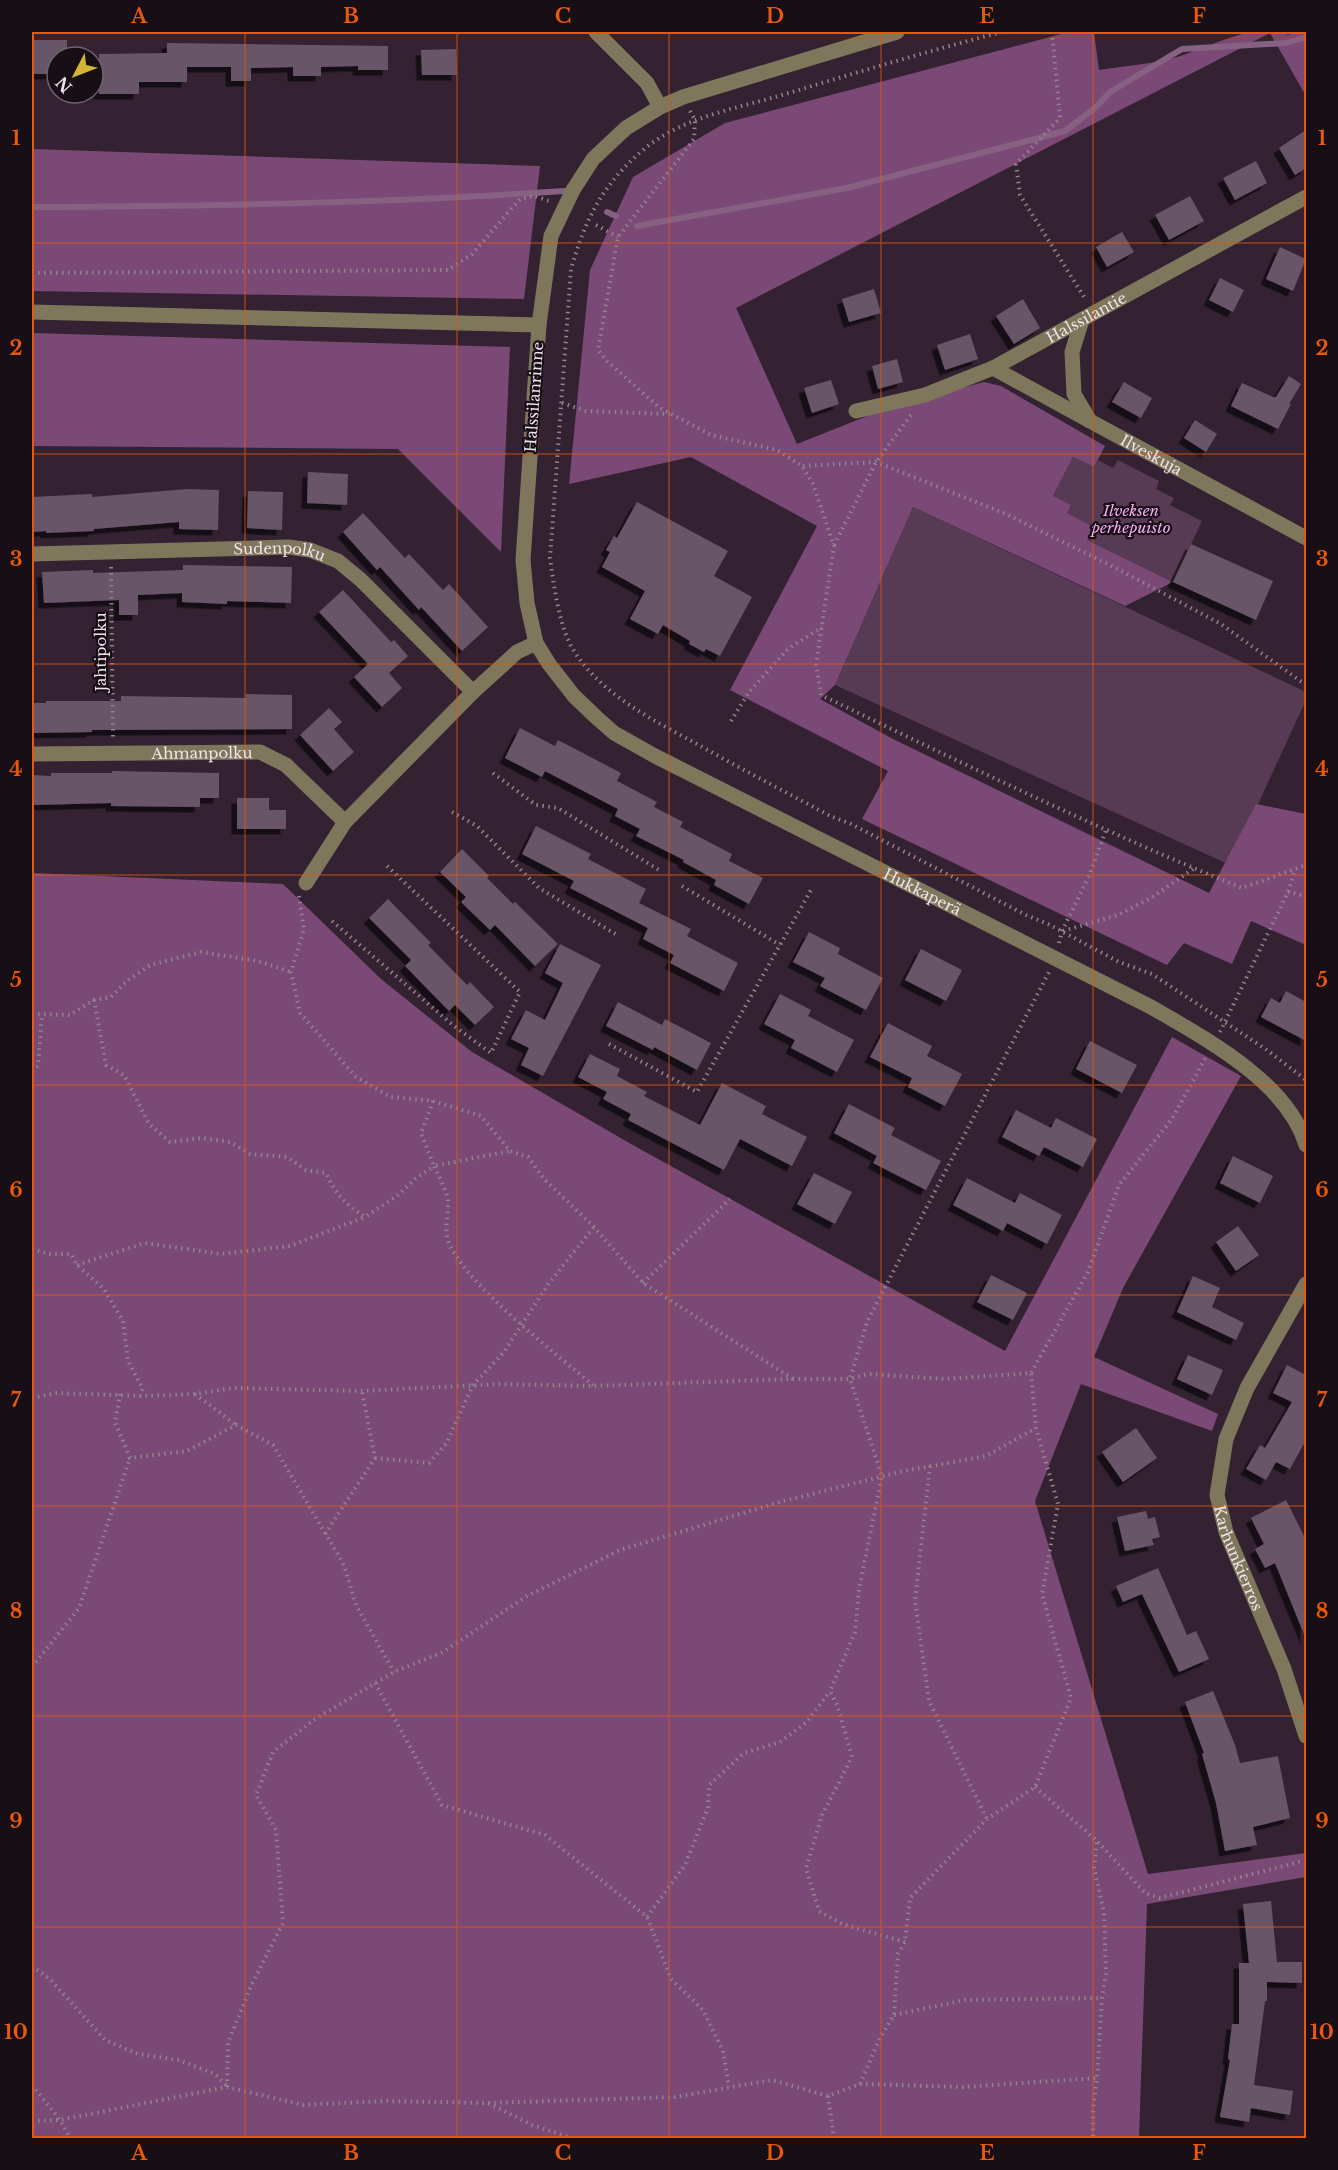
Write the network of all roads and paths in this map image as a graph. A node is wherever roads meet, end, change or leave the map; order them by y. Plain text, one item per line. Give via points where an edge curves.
1 (596, 32) edge
2 (897, 32) edge
3 (1002, 32) edge
4 (1053, 32) edge
5 (660, 107) junction
6 (695, 120) junction
7 (1306, 197) edge
8 (549, 201) dead end
9 (596, 225) dead end
10 (618, 237) junction
11 (32, 273) edge
12 (32, 312) edge
13 (1088, 316) junction
14 (540, 325) junction
15 (993, 368) junction
16 (925, 395) junction
17 (562, 403) junction
18 (856, 411) dead end
19 (670, 414) junction
20 (1090, 421) junction
21 (876, 462) junction
22 (802, 466) junction
23 (1306, 538) edge
24 (834, 546) junction
25 (111, 551) junction
26 (32, 554) edge
27 (822, 626) junction
28 (536, 643) junction
29 (1306, 685) edge
30 (473, 692) junction
31 (731, 721) dead end
32 (113, 753) junction
33 (32, 754) edge
34 (493, 773) dead end
35 (452, 812) dead end
36 (345, 822) junction
37 (1106, 830) junction
38 (386, 865) dead end
39 (1306, 865) edge
40 (1194, 869) junction
41 (659, 870) dead end
42 (1294, 870) junction
43 (306, 884) joint
44 (682, 886) dead end
45 (811, 890) dead end
46 (1288, 892) junction
47 (1306, 896) edge
48 (332, 921) dead end
49 (1062, 931) junction
50 (617, 935) dead end
51 (780, 945) junction
52 (1056, 959) junction
53 (291, 972) junction
54 (94, 1000) junction
55 (32, 1014) edge
56 (42, 1014) junction
57 (1225, 1023) junction
58 (609, 1044) dead end
59 (1213, 1044) junction
60 (32, 1071) edge
61 (1306, 1080) edge
62 (433, 1101) junction
63 (1306, 1142) edge
64 (510, 1151) junction
65 (434, 1166) junction
66 (730, 1199) dead end
67 (364, 1217) junction
68 (594, 1227) junction
69 (32, 1251) edge
70 (77, 1265) junction
71 (643, 1283) junction
72 (1306, 1284) edge
73 (521, 1323) junction
74 (1031, 1372) junction
75 (793, 1379) junction
76 (850, 1379) junction
77 (473, 1385) junction
78 (595, 1386) junction
79 (362, 1391) junction
80 (120, 1394) junction
81 (195, 1394) junction
82 (140, 1396) junction
83 (32, 1398) edge
84 (236, 1425) junction
85 (1036, 1428) junction
86 (130, 1458) junction
87 (375, 1458) junction
88 (930, 1466) junction
89 (882, 1476) junction
90 (326, 1534) junction
91 (32, 1667) edge
92 (394, 1672) junction
93 (375, 1683) junction
94 (830, 1691) junction
95 (1306, 1736) edge
96 (1035, 1787) junction
97 (987, 1819) junction
98 (1097, 1841) junction
99 (1306, 1863) edge
100 (647, 1917) junction
101 (905, 1942) junction
102 (32, 1966) edge
103 (1102, 1998) junction
104 (894, 2015) junction
105 (1097, 2078) junction
106 (860, 2084) junction
107 (32, 2085) edge
108 (227, 2087) junction
109 (729, 2087) junction
110 (828, 2096) junction
111 (488, 2103) junction
112 (60, 2120) junction
113 (32, 2121) edge
114 (70, 2139) edge
115 (572, 2139) edge
116 (834, 2139) edge
117 (1094, 2139) edge

1 - 5 street via 647,83
2 - 5 street, Halssilanrinne
3 - 6 path
4 - 13 path via 1060,118 1016,164 1020,195
5 - 14 street, Halssilanrinne via 626,128 593,159 573,190 551,236
6 - 10 path via 694,139
6 - 17 path via 645,149 615,178 582,231 571,269
7 - 13 street, Halssilantie
8 - 11 path via 534,196 520,199 472,254 448,270
9 - 10 path
10 - 19 path via 598,350
12 - 14 street
13 - 15 street, Halssilantie
13 - 20 street via 1072,352 1074,394
14 - 28 street, Halssilanrinne via 523,560 526,603
15 - 16 street, Halssilantie
15 - 20 street, Ilveskuja
16 - 18 street, Halssilantie
16 - 21 path
17 - 19 path via 586,411
17 - 49 path via 550,558 557,605 572,649 587,669 646,716 713,753
19 - 22 path via 711,435 777,450
20 - 23 street, Ilveskuja
21 - 22 path
21 - 24 path
21 - 29 path via 1006,514 1110,565 1221,624
22 - 24 path via 813,484
24 - 27 path
25 - 26 street, Sudenpolku
25 - 30 street, Sudenpolku via 289,547 310,550 338,561 362,580
25 - 32 path, Jahtipolku
27 - 31 path via 788,649 749,692
27 - 37 path via 816,664 821,694
28 - 30 street via 517,652
28 - 52 street, Hukkaperä via 574,696 614,733
30 - 36 street
32 - 33 street, Ahmanpolku
32 - 36 street, Ahmanpolku via 260,752 286,765
34 - 41 path via 536,804 558,808
35 - 50 path via 477,826 538,888
36 - 43 street
37 - 40 path
37 - 49 path
38 - 48 path via 520,992 491,1053
39 - 42 path
40 - 42 path via 1242,888
40 - 49 path via 1118,915
42 - 46 path
43 - 53 path via 298,892 304,929
44 - 51 path
45 - 51 path
46 - 47 path
46 - 57 path
49 - 52 path
49 - 57 path via 1119,962 1152,974
51 - 58 path via 697,1092
52 - 59 street, Hukkaperä via 1151,1007
52 - 76 path via 867,1322
53 - 54 path via 258,961 201,952 150,965 111,997
53 - 62 path via 300,1013 357,1077 391,1097
54 - 56 path via 70,1015
54 - 67 path via 106,1065 124,1075 149,1124 170,1142 202,1138 230,1142 249,1154 288,1157 306,1170 326,1173 335,1192
55 - 56 path
56 - 60 path via 38,1066
57 - 59 path
57 - 61 path
59 - 63 street, Hukkaperä via 1286,1104
59 - 74 path via 1172,1119 1119,1185 1088,1272
62 - 64 path via 481,1116
62 - 65 path via 420,1133
64 - 65 path
64 - 68 path via 528,1157 544,1179
65 - 67 path
65 - 73 path via 448,1198 447,1236 458,1261
66 - 71 path
67 - 70 path via 290,1246 221,1254 145,1244
68 - 71 path
68 - 73 path
69 - 70 path via 71,1254
70 - 82 path via 104,1289 123,1322 128,1361 143,1389
71 - 75 path
72 - 95 street, Karhunkierros via 1247,1388 1226,1439 1217,1495 1226,1532 1284,1669
73 - 77 path via 503,1353
73 - 78 path
74 - 76 path via 946,1378 868,1374
74 - 85 path
75 - 76 path
75 - 78 path
76 - 89 path
77 - 78 path
77 - 79 path
77 - 87 path via 446,1444 429,1463
79 - 81 path via 233,1388
79 - 87 path
80 - 82 path
80 - 83 path via 57,1393
80 - 86 path via 115,1422
81 - 82 path
81 - 84 path
84 - 86 path via 187,1451
84 - 90 path via 273,1445
85 - 88 path via 986,1456
85 - 96 path via 1058,1504 1042,1594 1071,1698
86 - 91 path via 79,1608
87 - 90 path
88 - 89 path
88 - 97 path via 915,1601 929,1701
89 - 92 path via 620,1550 527,1596 442,1652
89 - 94 path via 858,1589 855,1632
90 - 92 path via 344,1565 356,1605
92 - 93 path
93 - 100 path via 442,1805 546,1835
93 - 108 path via 315,1719 273,1752 256,1796 276,1830 283,1923 228,2043
94 - 100 path via 807,1722 780,1742 744,1753 709,1785 708,1808 686,1865
94 - 101 path via 852,1757 822,1815 806,1868 819,1911 842,1924
96 - 97 path
96 - 98 path
97 - 101 path via 910,1898
98 - 99 path via 1145,1893 1160,1898
98 - 103 path via 1094,1868 1104,1912 1106,1974
100 - 109 path via 671,1979 702,2010 723,2051
101 - 104 path via 898,1954
102 - 108 path via 51,1980 105,2040 138,2054 180,2060 215,2074
103 - 104 path via 965,2000
103 - 105 path
104 - 106 path
105 - 106 path via 963,2087
105 - 117 path
106 - 110 path
107 - 112 path
108 - 111 path via 303,2105 385,2101
108 - 112 path
109 - 110 path via 771,2080
109 - 111 path via 675,2097
110 - 116 path
111 - 115 path
112 - 113 path
112 - 114 path

